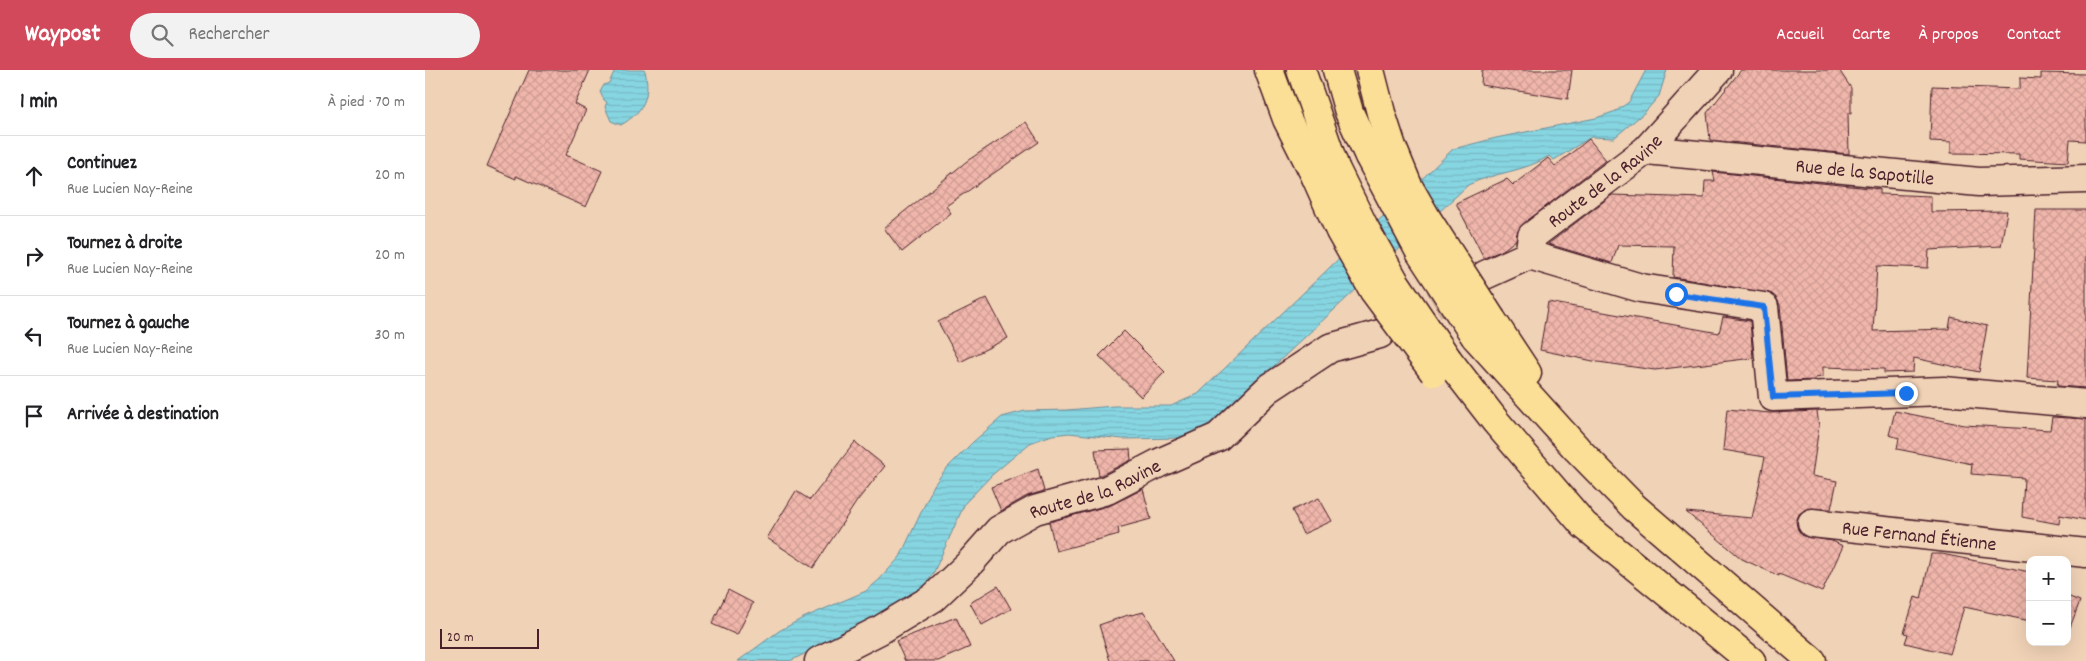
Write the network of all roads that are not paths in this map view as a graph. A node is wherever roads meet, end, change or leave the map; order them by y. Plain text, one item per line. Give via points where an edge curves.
1 (1269, 70) edge
2 (1301, 70) edge
3 (1337, 70) edge
4 (1371, 70) edge
5 (1718, 70) edge
6 (1646, 150) junction
7 (1381, 152) junction
8 (1325, 171) junction
9 (2086, 180) edge
10 (1529, 255) junction
11 (1485, 275) tunnel mouth
12 (1380, 334) tunnel mouth
13 (2086, 404) edge
14 (1812, 523) dead end
15 (2086, 553) edge
16 (819, 661) edge
17 (1751, 661) edge
18 (1812, 661) edge

1 - 8 highway via 1287,119
2 - 8 highway
3 - 7 highway via 1349,112
4 - 7 highway via 1381,113
5 - 6 street, Route de la Ravine
6 - 9 street, Rue de la Sapotille via 1979,182
6 - 10 street, Route de la Ravine via 1532,236
7 - 18 highway, bridge via 1420,252 1577,449 1634,507
8 - 17 highway, bridge via 1365,227 1441,366 1496,422 1584,525
10 - 11 street
10 - 13 street via 1641,288 1764,307 1773,397 1944,391
12 - 16 street, Route de la Ravine via 1330,348 1268,389 1218,437 1107,490 1035,510 999,530 969,565 933,598
14 - 15 street, Rue Fernand Étienne

